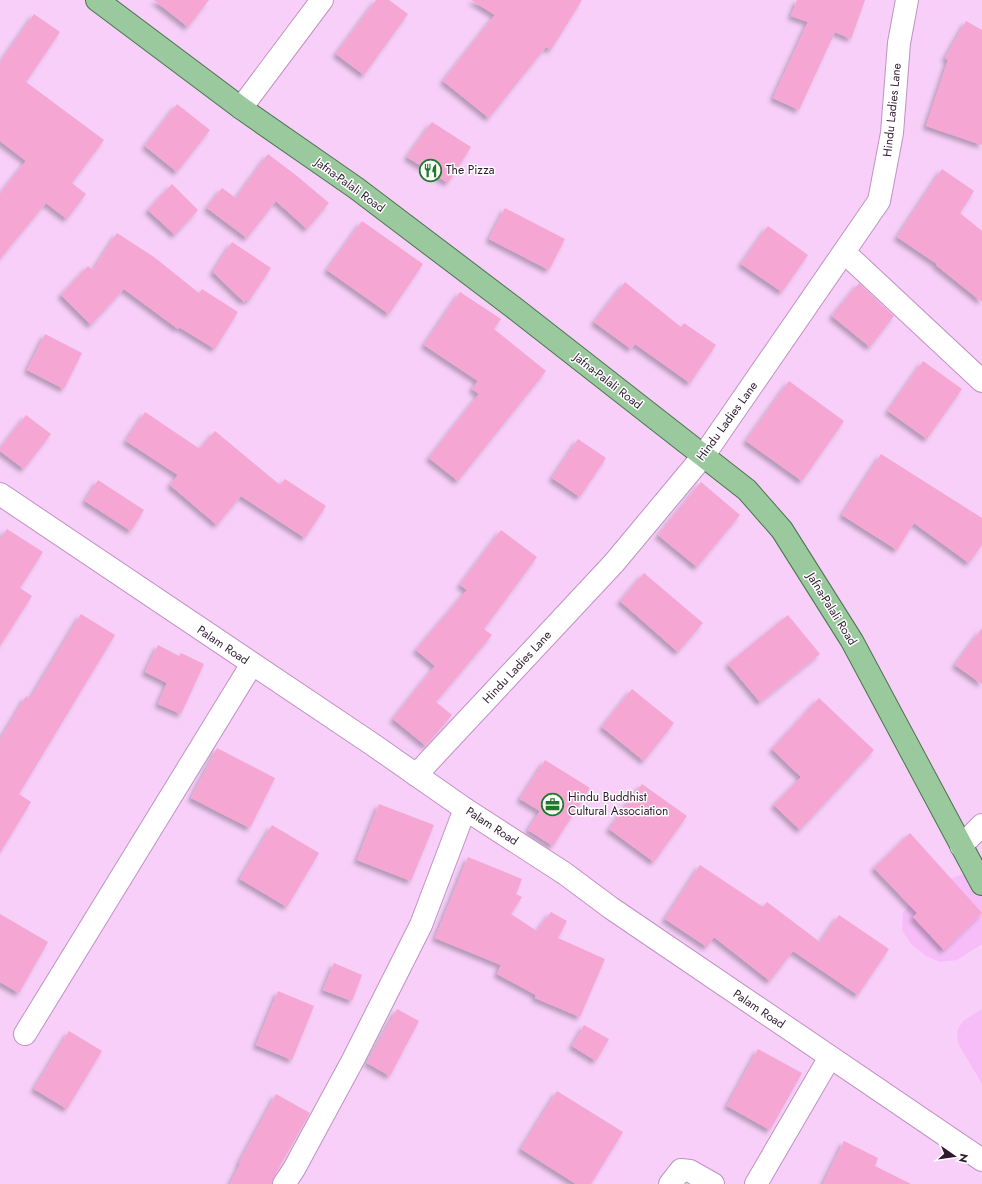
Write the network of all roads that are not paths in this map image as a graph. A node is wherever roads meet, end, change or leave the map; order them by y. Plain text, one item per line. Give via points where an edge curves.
1 (97, 0) edge
2 (322, 0) edge
3 (907, 0) edge
4 (241, 108) junction
5 (845, 253) junction
6 (982, 381) edge
7 (704, 455) junction
8 (0, 494) edge
9 (252, 664) junction
10 (416, 775) junction
11 (464, 809) junction
12 (982, 825) edge
13 (961, 846) junction
14 (982, 884) edge
15 (25, 1034) dead end
16 (830, 1057) junction
17 (982, 1160) edge
18 (284, 1184) edge
19 (670, 1184) edge
20 (713, 1184) edge
21 (756, 1184) edge

1 - 4 main road, Jafna-Palali Road
2 - 4 street
3 - 5 street, Hindu Ladies Lane via 898,43 892,133 880,201
4 - 7 main road, Jafna-Palali Road via 356,188
5 - 6 street
5 - 7 street, Hindu Ladies Lane
7 - 10 street, Hindu Ladies Lane via 614,563
7 - 13 main road, Jafna-Palali Road via 747,490 782,530 852,641
8 - 9 street, Palam Road
9 - 10 street, Palam Road
9 - 15 street
10 - 11 street, Palam Road
11 - 16 street, Palam Road via 564,873 611,908
11 - 18 street via 421,925 294,1170
12 - 13 street
13 - 14 main road, Jafna-Palali Road
16 - 17 street, Palam Road
16 - 21 street
19 - 20 street via 681,1170 690,1171

